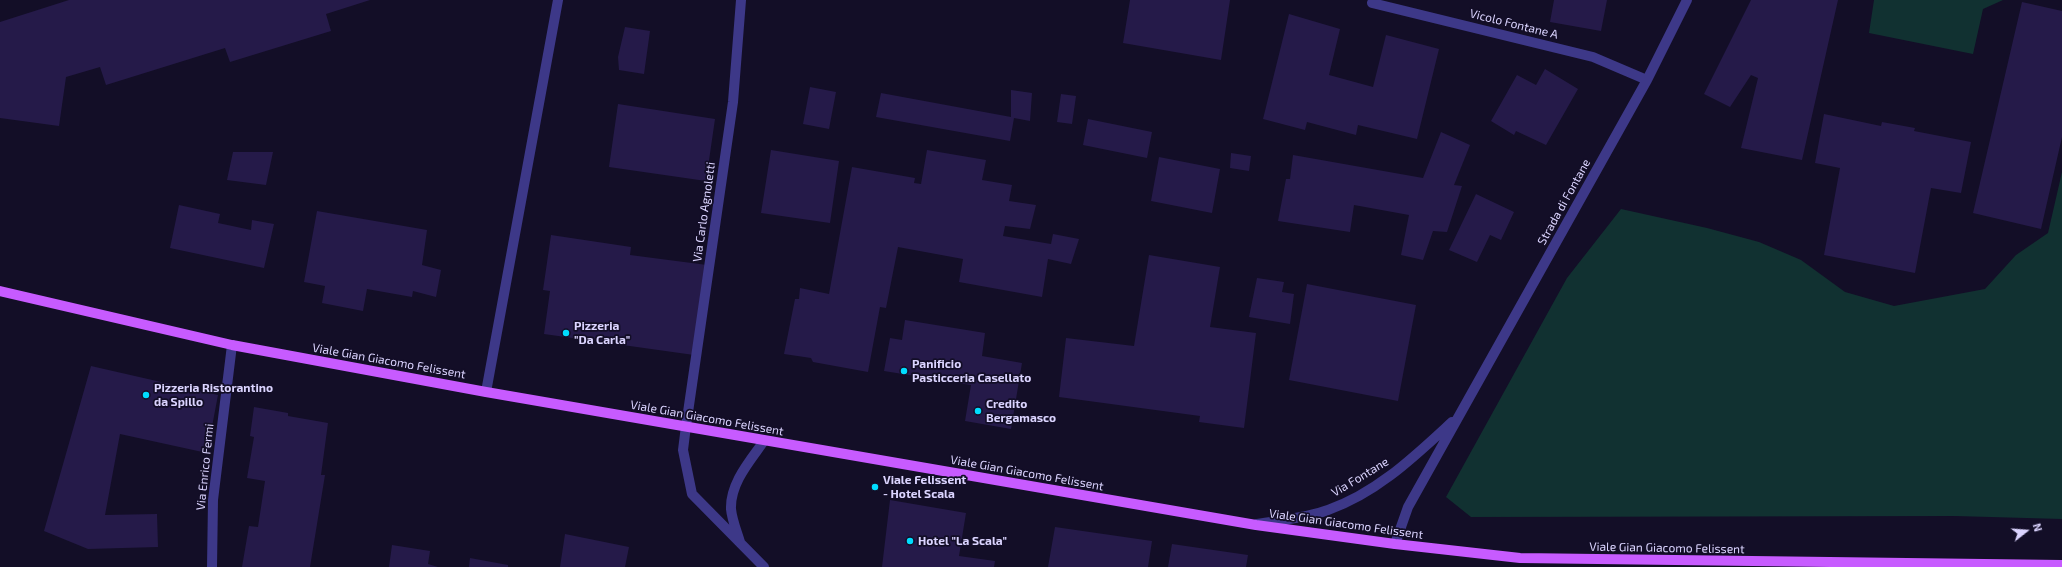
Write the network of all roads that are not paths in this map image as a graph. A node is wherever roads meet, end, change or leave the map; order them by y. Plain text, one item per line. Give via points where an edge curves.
1 (558, 0) edge
2 (741, 0) edge
3 (1687, 0) edge
4 (1372, 3) dead end
5 (1647, 80) junction
6 (0, 291) edge
7 (232, 345) junction
8 (486, 392) junction
9 (1459, 415) junction
10 (686, 426) junction
11 (764, 441) junction
12 (1256, 525) junction
13 (740, 544) junction
14 (1395, 544) junction
15 (1734, 564) edge
16 (2062, 566) edge
17 (212, 567) edge
18 (764, 567) edge

1 - 8 street
2 - 10 street, Via Carlo Agnoletti via 733,102
3 - 5 street, Strada di Fontane
4 - 5 street, Vicolo Fontane A via 1593,57
5 - 9 street, Strada di Fontane
6 - 7 main road, Viale Gian Giacomo Felissent
7 - 8 main road, Viale Gian Giacomo Felissent
7 - 17 street, Via Enrico Fermi via 213,500
8 - 10 main road, Viale Gian Giacomo Felissent
9 - 12 street, Via Fontane via 1413,459 1385,480 1357,496 1328,510
9 - 14 street, Strada di Fontane via 1408,507
10 - 11 main road, Viale Gian Giacomo Felissent
10 - 13 street, Via Carlo Agnoletti via 682,450 692,494
11 - 12 main road, Viale Gian Giacomo Felissent
11 - 13 street via 734,488 731,510
12 - 14 main road, Viale Gian Giacomo Felissent
13 - 18 street, Via Carlo Agnoletti
14 - 15 main road, Viale Gian Giacomo Felissent via 1520,558
15 - 16 main road, Viale Gian Giacomo Felissent

